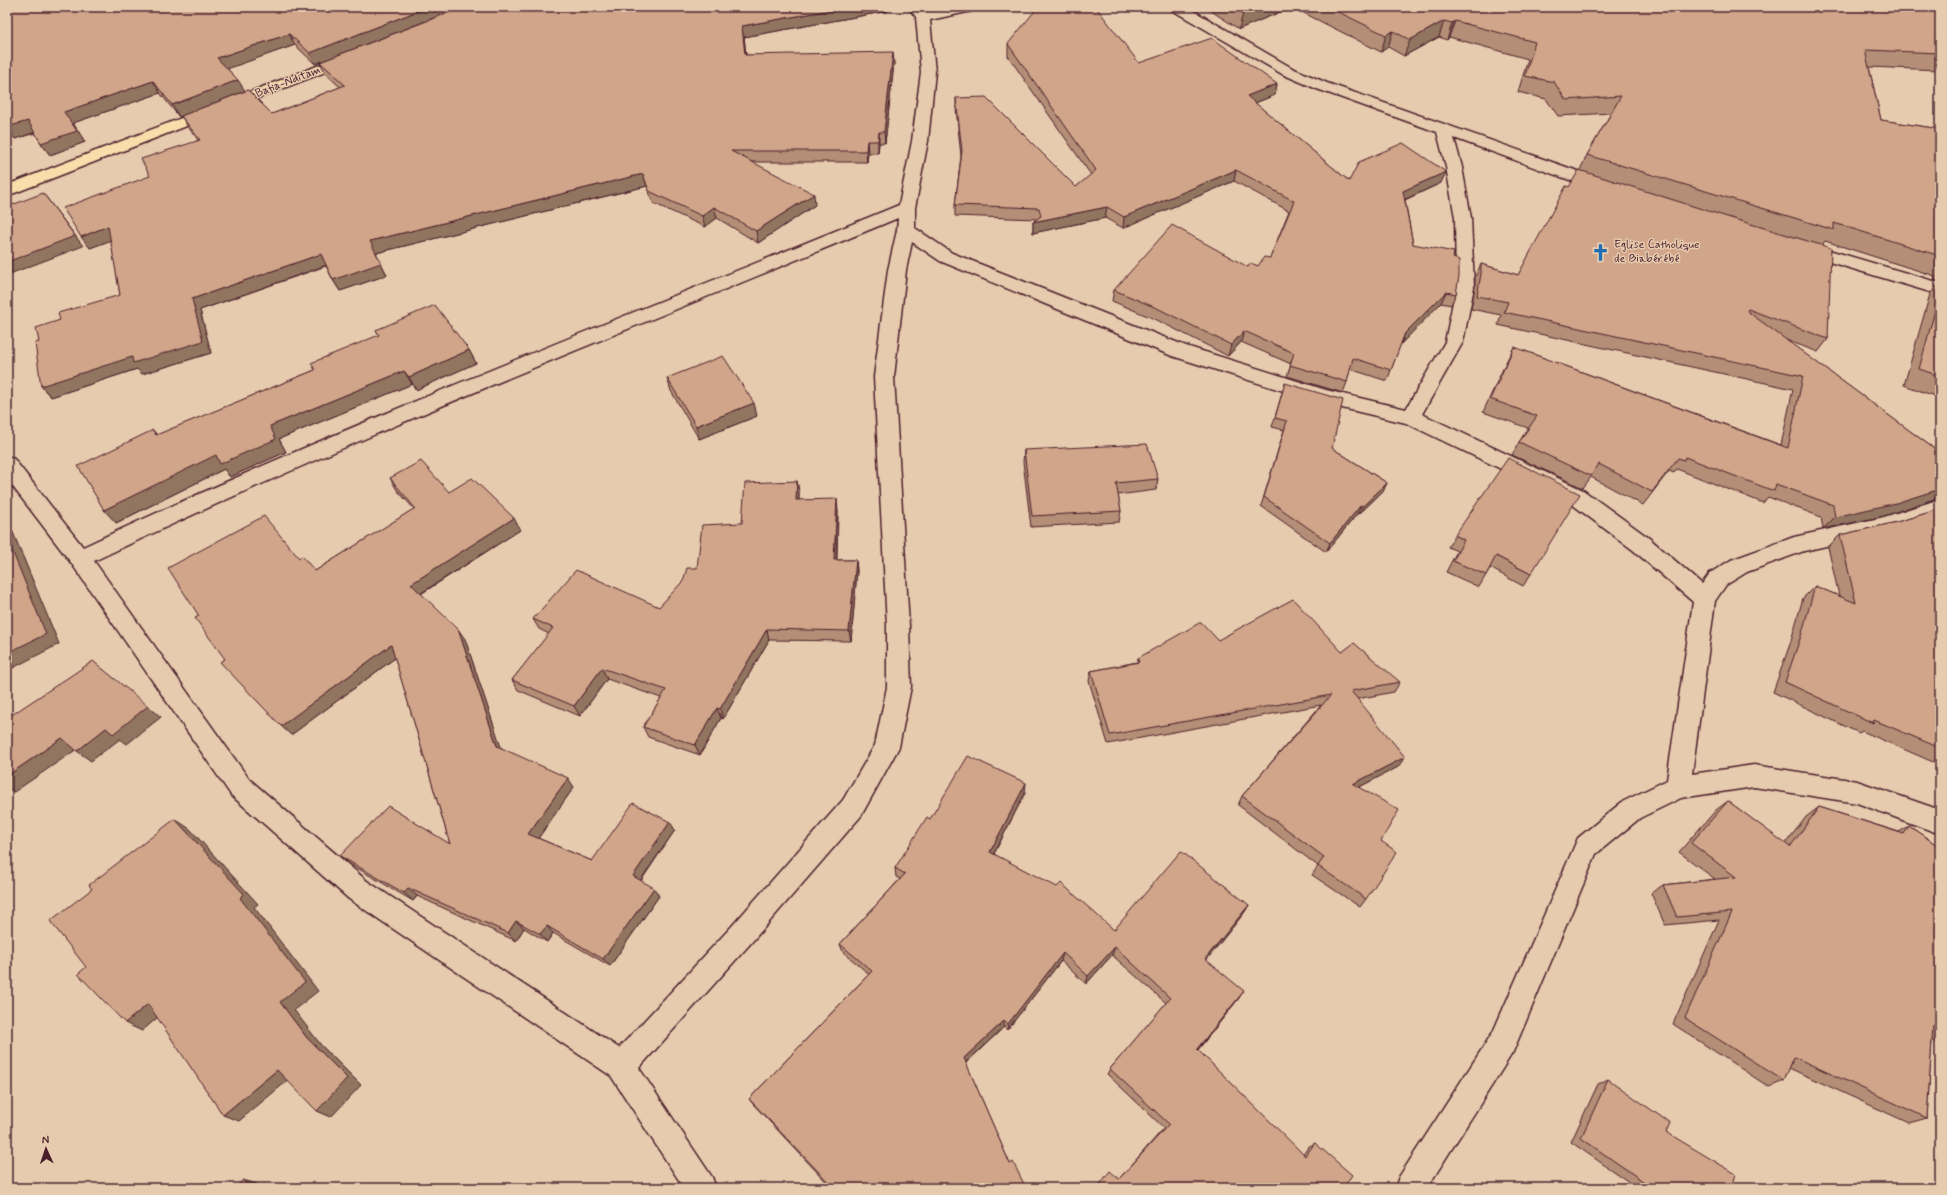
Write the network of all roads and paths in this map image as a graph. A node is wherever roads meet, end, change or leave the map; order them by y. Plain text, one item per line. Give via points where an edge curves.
1 (972, 7) edge
2 (1177, 7) edge
3 (919, 12) edge
4 (361, 53) edge
5 (1444, 129) junction
6 (1616, 190) edge
7 (7, 191) edge
8 (906, 219) junction
9 (1784, 242) edge
10 (1940, 288) edge
11 (1411, 417) junction
12 (7, 464) edge
13 (1940, 507) edge
14 (80, 558) junction
15 (1704, 600) junction
16 (1678, 787) junction
17 (1940, 822) edge
18 (621, 1066) junction
19 (700, 1188) edge
20 (1410, 1188) edge

1 - 3 street
2 - 5 street via 1287,71
3 - 8 street via 928,72 920,141
4 - 7 main road, Bafia-Nditam
5 - 6 street
5 - 11 street via 1463,218 1465,287 1454,342
8 - 11 street via 946,257 1179,351 1325,397
8 - 14 street via 397,416 158,520
8 - 18 street via 884,377 899,687 887,747 852,808 741,935
9 - 10 street
11 - 15 street via 1576,496 1641,544
12 - 14 street
13 - 15 street via 1884,525 1802,543 1739,566 1718,579
14 - 18 street via 240,787 358,890
15 - 16 street
16 - 17 street via 1754,776 1857,792
16 - 20 street via 1631,810 1587,846 1503,1042
18 - 19 street

